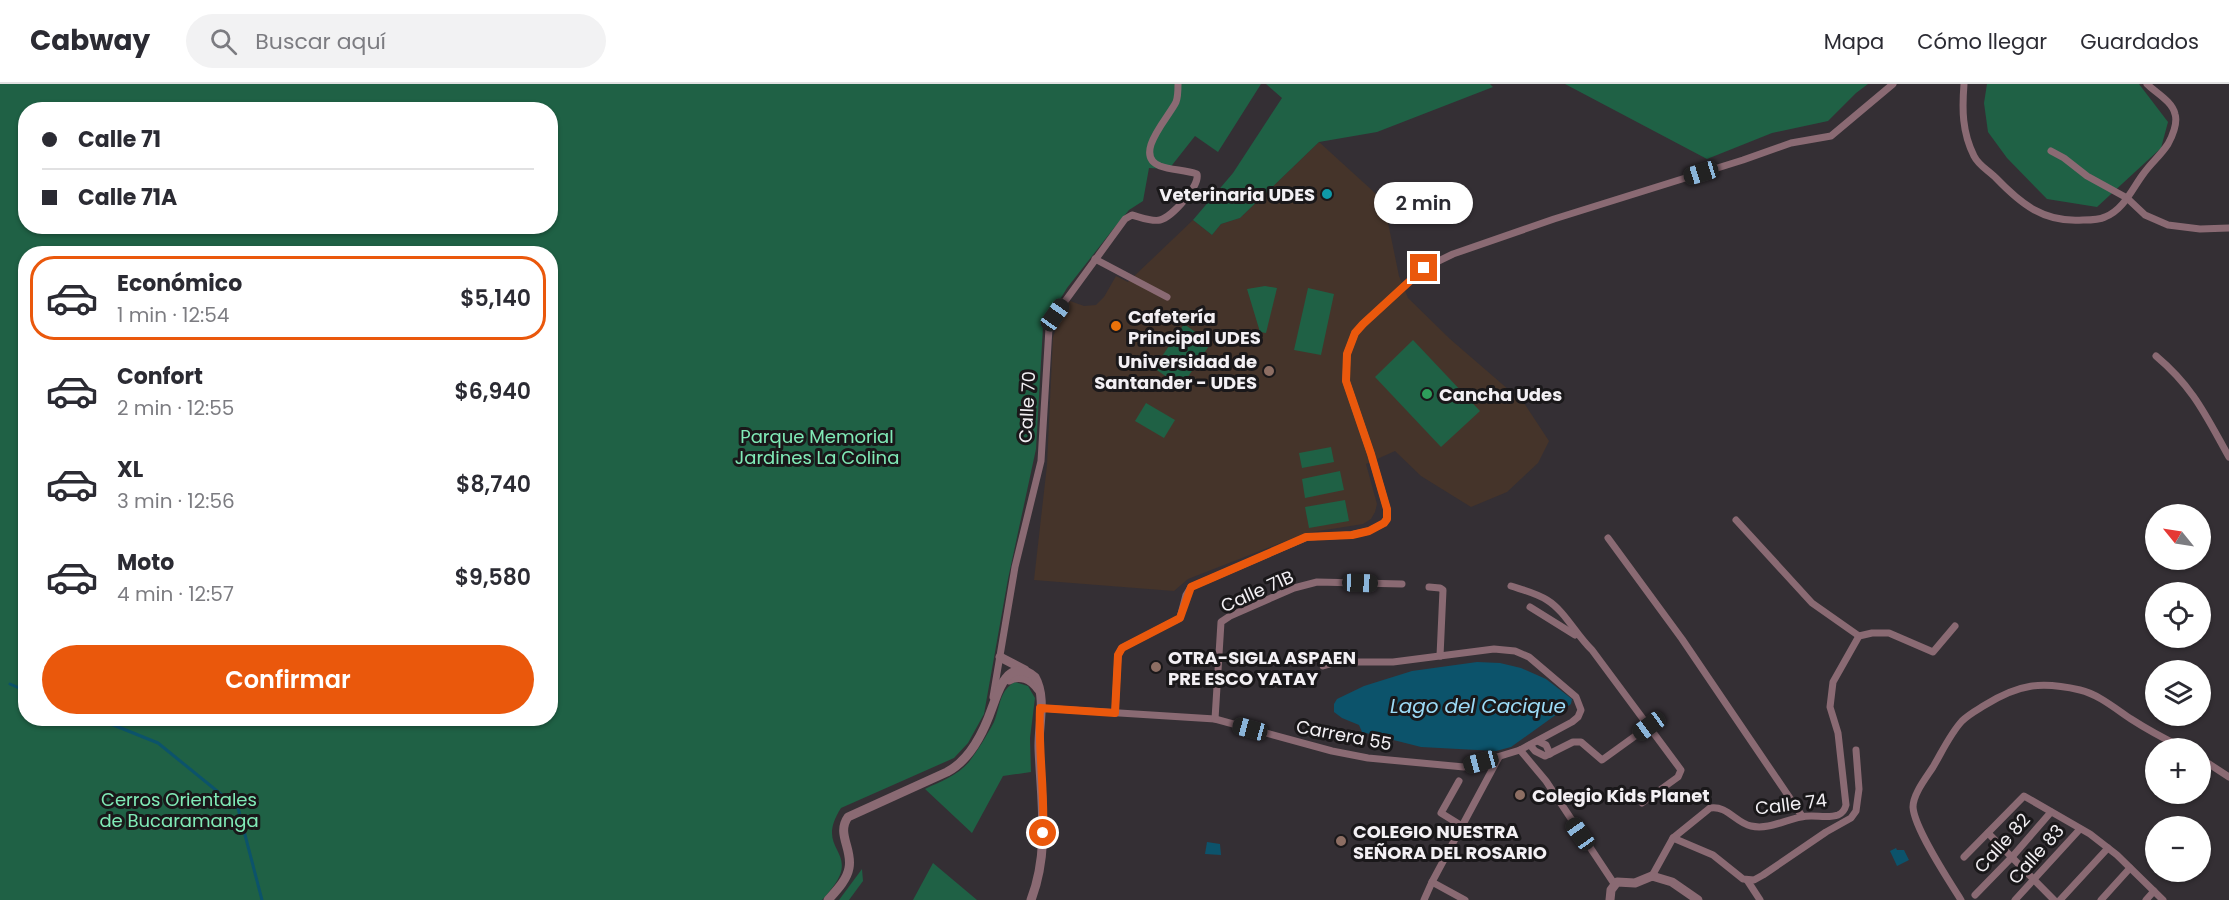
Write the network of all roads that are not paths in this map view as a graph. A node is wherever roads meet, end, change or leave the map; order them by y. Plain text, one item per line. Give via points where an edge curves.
1 (1178, 84) edge
2 (1893, 84) edge
3 (1964, 84) edge
4 (2147, 84) edge
5 (2051, 151) dead end
6 (2127, 198) junction
7 (2229, 228) edge
8 (1095, 260) junction
9 (1167, 297) dead end
10 (2156, 356) dead end
11 (2229, 457) edge
12 (1736, 520) dead end
13 (1608, 538) dead end
14 (1402, 584) dead end
15 (1510, 586) dead end
16 (1429, 587) dead end
17 (1530, 607) dead end
18 (1955, 626) dead end
19 (1859, 636) junction
20 (1580, 638) junction
21 (1440, 656) junction
22 (1000, 657) junction
23 (1323, 666) dead end
24 (1029, 672) junction
25 (999, 689) junction
26 (1041, 693) junction
27 (1040, 708) junction
28 (1115, 713) junction
29 (990, 714) junction
30 (1215, 720) junction
31 (1649, 726) junction
32 (2166, 738) edge
33 (1538, 741) junction
34 (1530, 745) junction
35 (1520, 750) junction
36 (1856, 750) dead end
37 (1550, 754) junction
38 (1499, 757) junction
39 (2211, 765) edge
40 (2229, 777) edge
41 (1459, 781) dead end
42 (1642, 803) dead end
43 (2051, 812) junction
44 (1802, 816) junction
45 (1462, 826) junction
46 (2080, 829) junction
47 (1988, 833) junction
48 (1673, 838) junction
49 (2108, 848) junction
50 (1964, 857) dead end
51 (2012, 857) junction
52 (2130, 868) junction
53 (1652, 876) junction
54 (1747, 880) junction
55 (2034, 880) junction
56 (1432, 882) junction
57 (1615, 885) junction
58 (2154, 891) junction
59 (1975, 895) dead end
60 (828, 900) edge
61 (1031, 900) edge
62 (1424, 900) edge
63 (1465, 900) edge
64 (1610, 900) edge
65 (1698, 900) edge
66 (1760, 900) edge
67 (1961, 900) edge
68 (2015, 900) edge
69 (2055, 900) edge
70 (2060, 900) edge
71 (2101, 900) edge
72 (2146, 900) edge
73 (2163, 900) edge

1 - 8 street, Calle 70 via 1177,100 1152,139 1150,155 1160,166 1196,173 1191,192 1171,214 1158,220 1128,216
2 - 28 street via 1831,136 1791,143 1554,219 1424,268 1363,324 1347,354 1346,381 1371,454 1387,519 1369,531 1352,535 1306,537 1191,587 1180,618 1122,648 1118,655
3 - 6 street via 1961,115 1973,155 2016,199 2038,213 2065,221 2103,218
4 - 6 street via 2168,101 2175,114 2174,129 2167,145
5 - 6 street
6 - 7 street via 2145,215 2168,225
8 - 9 street
8 - 22 street, Calle 70 via 1049,328 1041,461 1015,567
10 - 11 street via 2196,397
12 - 19 street via 1812,603
13 - 44 street
14 - 30 street, Calle 71B via 1317,582 1294,588 1221,622
15 - 20 street via 1549,601
16 - 21 street via 1443,590
17 - 20 street
18 - 19 street via 1933,652 1889,633
19 - 44 street, Calle 74 via 1837,675 1831,695 1844,811 1838,815
20 - 31 street
21 - 23 street
21 - 33 street, Carrera 55 via 1494,649 1515,651 1529,657 1576,697 1581,710 1578,717
22 - 24 street
22 - 29 street, Calle 70
24 - 25 street via 1011,673
24 - 26 street via 1038,681
25 - 26 street via 1017,677 1033,682
25 - 29 street, Calle 70
26 - 27 street
27 - 28 street, Carrera 55
27 - 61 street via 1042,848
28 - 30 street, Carrera 55
29 - 60 street, Calle 70 via 969,753 953,769 848,817 842,833 850,857 849,868
30 - 38 street, Carrera 55 via 1368,758 1464,767
31 - 37 street via 1602,760 1577,741
31 - 42 street via 1680,774
32 - 67 street via 2089,693 2043,685 2002,694 1973,712 1959,725 1913,806 1915,818 1940,867
33 - 34 street, Carrera 55
33 - 37 street via 1546,745
34 - 35 street, Carrera 55
34 - 37 street via 1540,755
35 - 38 street, Carrera 55
35 - 57 street
36 - 54 street via 1859,789 1851,818 1763,875
38 - 45 street
39 - 40 street
41 - 45 street via 1441,813
43 - 46 street
43 - 47 street via 2024,796
43 - 51 street, Calle 82
44 - 48 street, Calle 74 via 1753,827 1714,807
45 - 56 street
46 - 49 street
46 - 55 street, Calle 83
47 - 50 street
47 - 51 street
48 - 53 street, Calle 74
48 - 54 street via 1713,855
49 - 52 street
49 - 70 street
51 - 55 street
51 - 59 street, Calle 82
52 - 58 street
52 - 71 street
53 - 57 street
53 - 65 street via 1672,882
54 - 66 street
55 - 68 street, Calle 83
55 - 69 street
56 - 62 street
56 - 63 street
57 - 64 street
58 - 72 street
58 - 73 street

